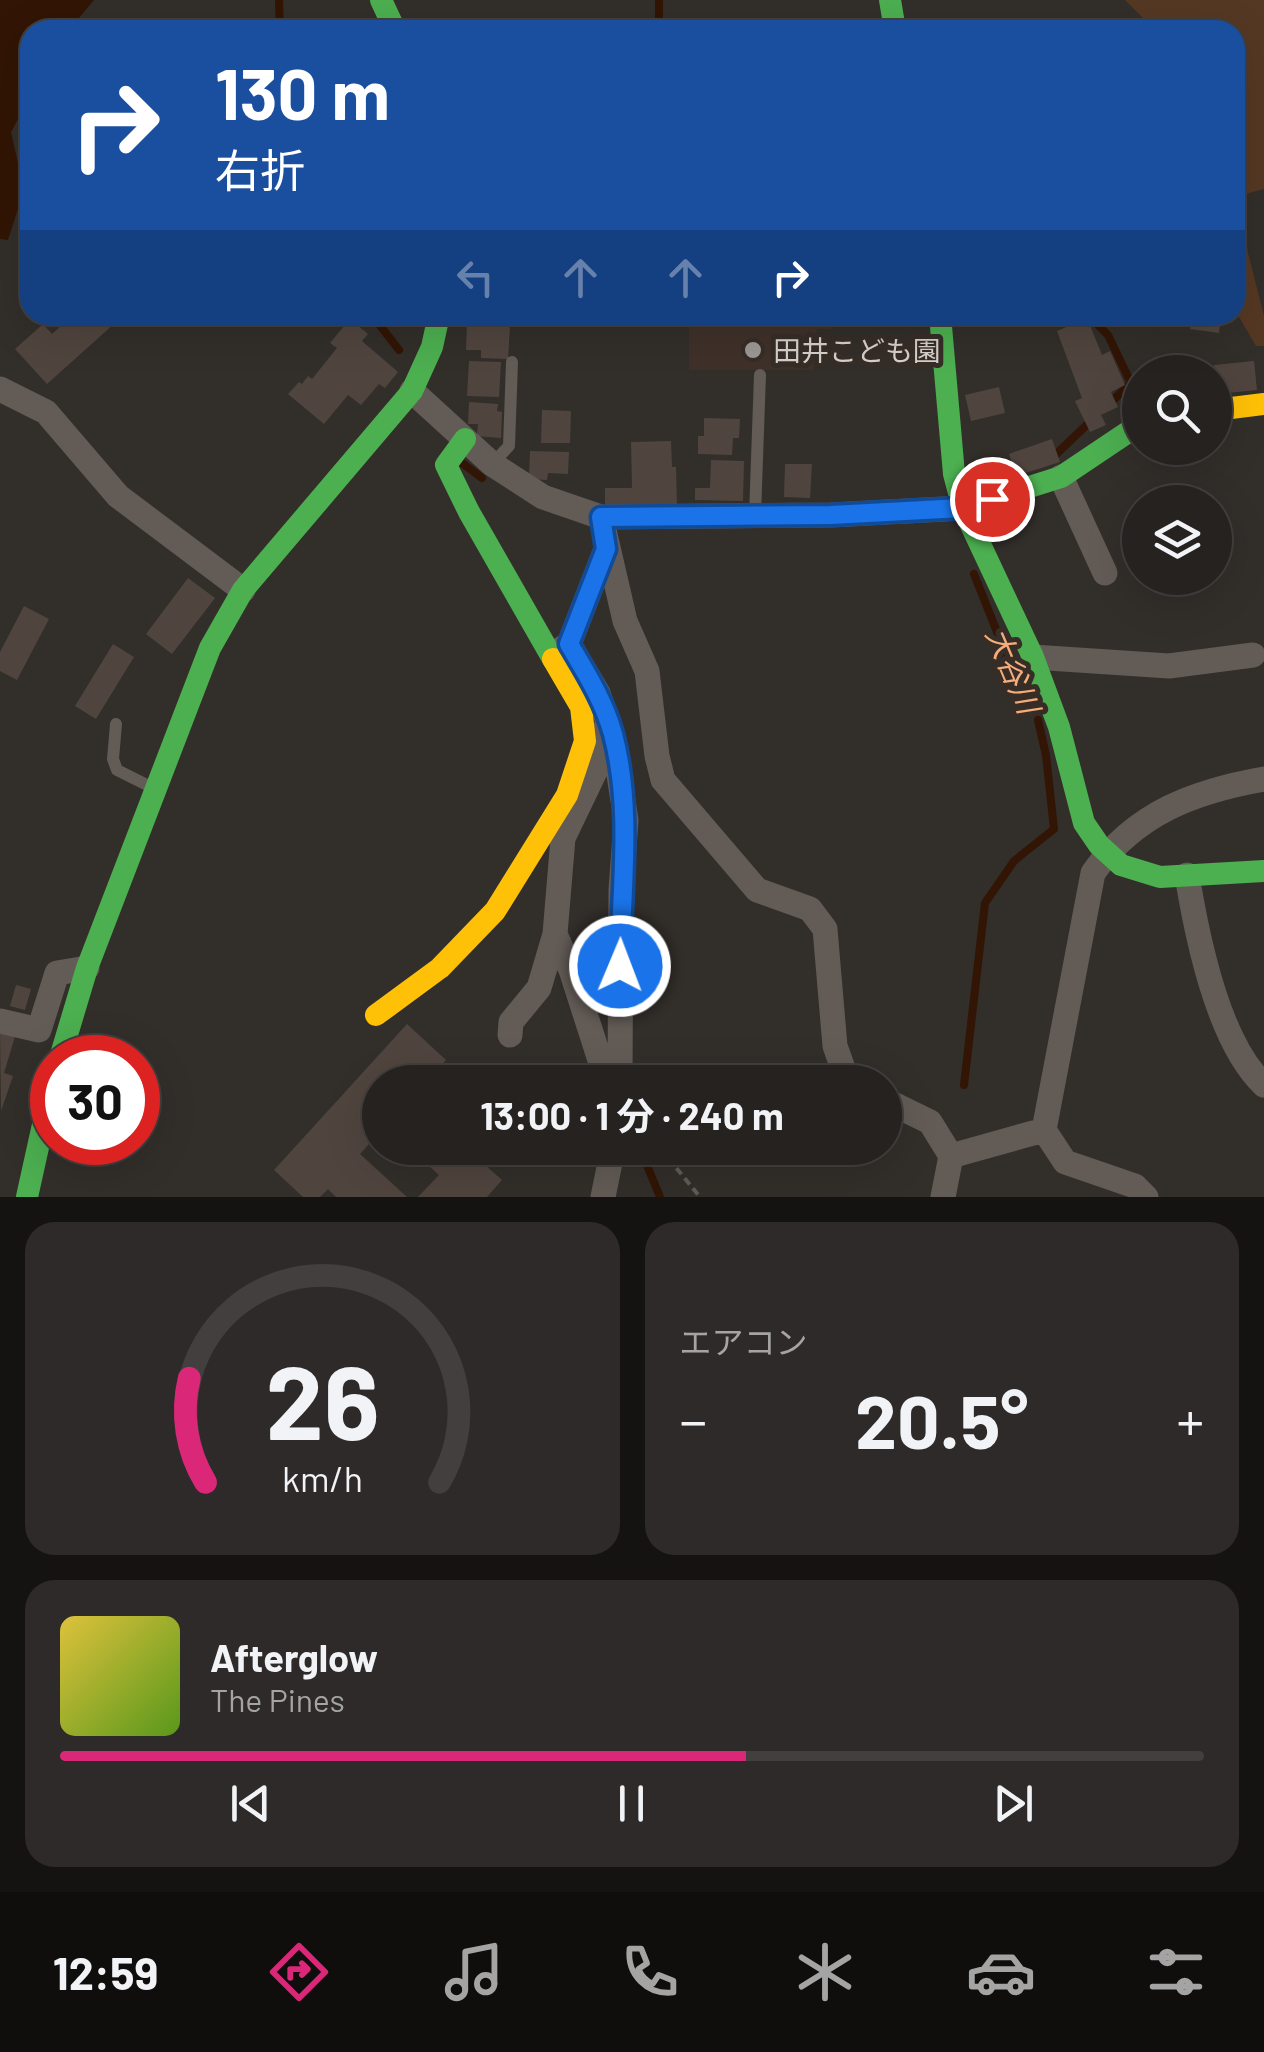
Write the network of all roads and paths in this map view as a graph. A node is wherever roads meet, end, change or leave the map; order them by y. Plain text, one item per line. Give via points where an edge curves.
1 (437, 325) edge
2 (941, 325) edge
3 (512, 362) dead end
4 (760, 375) dead end
5 (0, 388) edge
6 (412, 391) junction
7 (1264, 404) edge
8 (1232, 408) edge
9 (1122, 435) edge
10 (465, 440) junction
11 (492, 464) junction
12 (1053, 479) junction
13 (962, 508) junction
14 (755, 515) junction
15 (601, 517) junction
16 (606, 549) junction
17 (1105, 573) dead end
18 (243, 590) junction
19 (560, 650) junction
20 (1253, 655) dead end
21 (1033, 657) junction
22 (607, 719) junction
23 (116, 724) dead end
24 (1264, 779) edge
25 (156, 789) junction
26 (1107, 854) junction
27 (1264, 870) edge
28 (1187, 876) junction
29 (555, 934) junction
30 (87, 968) junction
31 (376, 1016) dead end
32 (0, 1021) edge
33 (67, 1035) edge
34 (510, 1035) dead end
35 (602, 1065) edge
36 (620, 1065) edge
37 (841, 1065) edge
38 (1264, 1085) edge
39 (902, 1108) edge
40 (1044, 1130) junction
41 (951, 1156) junction
42 (34, 1165) edge
43 (607, 1165) edge
44 (674, 1165) edge
45 (28, 1197) edge
46 (603, 1197) edge
47 (700, 1197) edge
48 (943, 1197) edge
49 (1146, 1197) edge

1 - 6 street
2 - 13 street
3 - 11 lane via 509,446
4 - 14 lane
5 - 18 street via 46,412 118,496
6 - 10 street
6 - 18 street
7 - 8 street
9 - 12 street
10 - 11 street
10 - 19 street via 446,464 469,512
11 - 15 street via 544,497
12 - 13 street
12 - 17 street
13 - 14 street
13 - 21 street
14 - 15 street
15 - 16 street
16 - 19 street
16 - 37 street via 647,671 663,780 757,890 810,909 825,929 834,1046
18 - 25 street via 210,648
19 - 22 street via 598,693
19 - 31 street via 585,741 566,796 496,911 440,968
20 - 21 street via 1169,666
21 - 26 street via 1084,823
22 - 29 street via 600,763 563,838
22 - 36 street via 626,820
23 - 25 lane via 117,770
24 - 26 street via 1212,788 1173,805
25 - 30 street
26 - 28 street via 1121,866 1160,877
26 - 40 street via 1094,873
27 - 28 street
28 - 38 street via 1232,1044
29 - 34 street via 539,988 510,1022
29 - 35 street
30 - 32 street via 56,973 38,1030
30 - 33 street
39 - 41 street via 930,1122
40 - 41 street
40 - 49 street via 1065,1162 1136,1186
41 - 48 street
42 - 45 street
43 - 46 street
44 - 47 path

